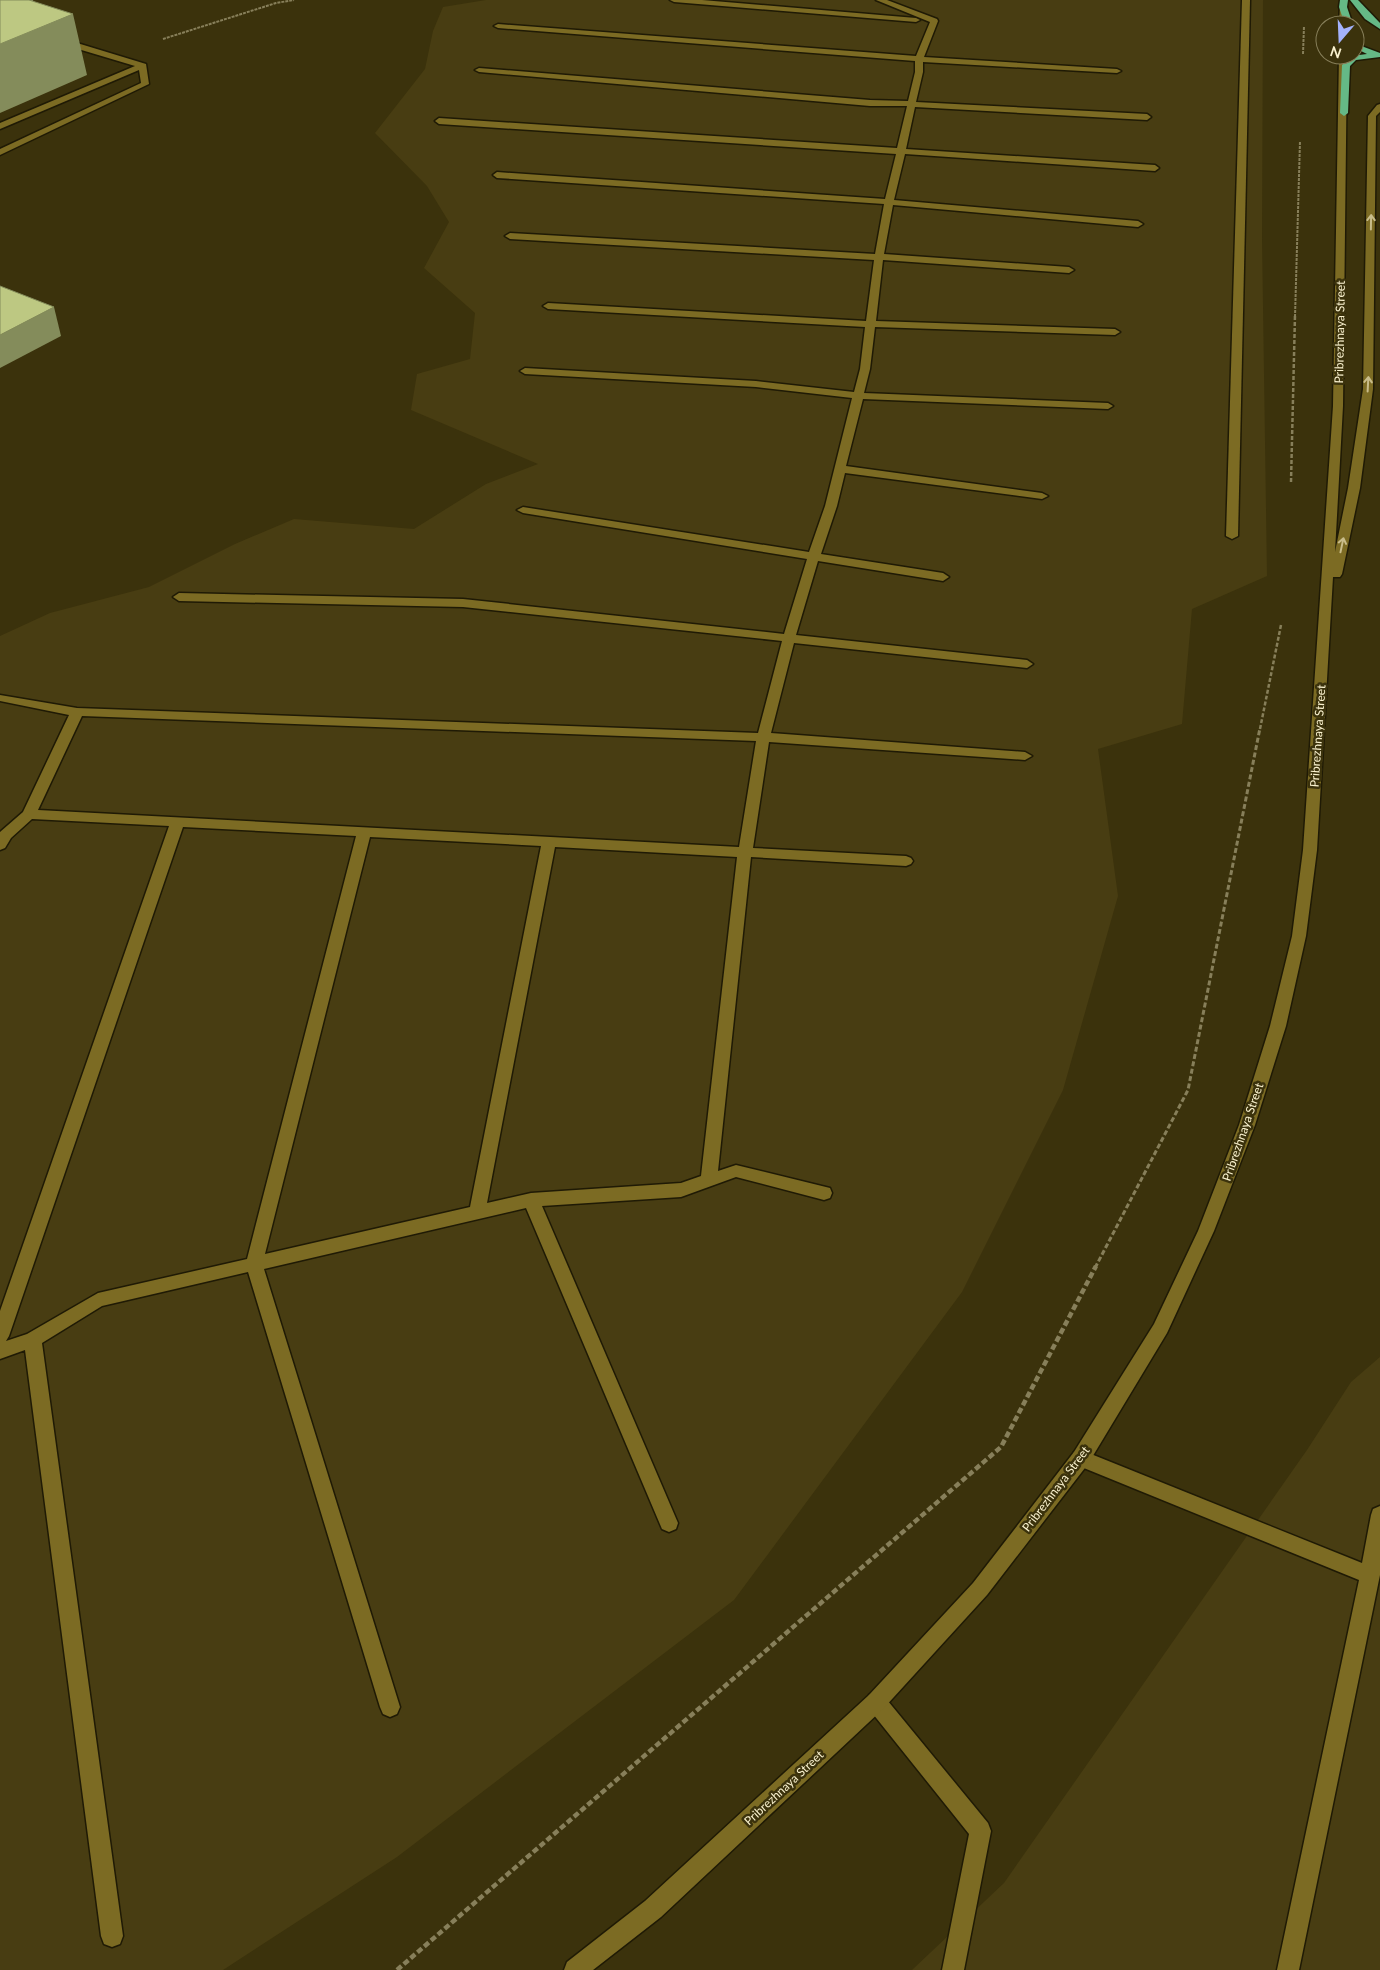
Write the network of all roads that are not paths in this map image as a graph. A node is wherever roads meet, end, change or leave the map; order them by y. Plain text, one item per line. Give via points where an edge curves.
1 (674, 0) edge
2 (880, 0) edge
3 (1246, 0) edge
4 (1354, 0) edge
5 (934, 21) junction
6 (498, 26) dead end
7 (1380, 27) edge
8 (55, 39) edge
9 (1365, 50) edge
10 (1379, 55) edge
11 (919, 59) junction
12 (1343, 65) edge
13 (143, 66) junction
14 (479, 70) dead end
15 (1117, 71) dead end
16 (911, 104) junction
17 (1380, 107) edge
18 (1344, 113) junction
19 (1147, 117) dead end
20 (439, 121) dead end
21 (0, 126) edge
22 (900, 151) junction
23 (0, 152) edge
24 (1156, 168) dead end
25 (496, 174) dead end
26 (888, 202) junction
27 (1138, 224) dead end
28 (510, 236) dead end
29 (879, 257) junction
30 (1069, 270) dead end
31 (548, 306) dead end
32 (871, 324) junction
33 (1115, 332) dead end
34 (525, 371) dead end
35 (859, 396) junction
36 (1108, 406) dead end
37 (841, 469) junction
38 (1042, 496) dead end
39 (523, 510) dead end
40 (1232, 536) dead end
41 (814, 558) junction
42 (943, 578) dead end
43 (179, 597) dead end
44 (1324, 626) junction
45 (789, 637) junction
46 (1027, 664) dead end
47 (3, 698) dead end
48 (77, 712) junction
49 (763, 737) junction
50 (1025, 756) dead end
51 (29, 814) junction
52 (178, 822) junction
53 (364, 832) junction
54 (549, 842) junction
55 (0, 846) edge
56 (745, 852) junction
57 (906, 861) dead end
58 (709, 1181) junction
59 (824, 1193) dead end
60 (531, 1200) junction
61 (477, 1213) junction
62 (254, 1264) junction
63 (0, 1336) edge
64 (33, 1340) junction
65 (0, 1351) edge
66 (1081, 1458) junction
67 (1380, 1515) edge
68 (669, 1523) dead end
69 (1370, 1575) junction
70 (876, 1702) junction
71 (390, 1707) dead end
72 (112, 1936) dead end
73 (575, 1970) edge
74 (953, 1970) edge
75 (1288, 1970) edge

1 - 5 main road
2 - 5 main road
3 - 40 main road
4 - 7 highway
5 - 11 main road
6 - 11 main road
8 - 13 main road
9 - 10 highway
10 - 18 highway via 1354,58 1346,65
11 - 15 main road
11 - 16 main road
12 - 18 main road, Pribrezhnaya Street
13 - 21 main road
13 - 23 main road via 145,84
14 - 16 main road via 870,104
16 - 19 main road
16 - 22 main road
44 -> 17 main road via 1354,488 1368,389 1372,116
18 - 44 main road, Pribrezhnaya Street via 1338,406
20 - 22 main road
22 - 24 main road
22 - 26 main road
25 - 26 main road
26 - 27 main road
26 - 29 main road
28 - 29 main road
29 - 30 main road
29 - 32 main road
31 - 32 main road
32 - 33 main road
32 - 35 main road
34 - 35 main road via 756,384
35 - 36 main road
35 - 37 main road
37 - 38 main road
37 - 41 main road
39 - 41 main road
41 - 42 main road
41 - 45 main road
43 - 45 main road via 463,603
44 - 66 main road, Pribrezhnaya Street via 1310,850 1299,936 1278,1026 1247,1125 1206,1231 1161,1328
45 - 46 main road
45 - 49 main road
47 - 48 main road
48 - 49 main road
48 - 51 main road
49 - 50 main road
49 - 56 main road
51 - 52 main road
51 - 55 main road via 5,835
52 - 53 main road
52 - 63 main road
53 - 54 main road
53 - 62 main road
54 - 56 main road
54 - 61 main road
56 - 57 main road
56 - 58 main road
58 - 59 main road via 736,1171
58 - 60 main road via 681,1190
60 - 61 main road
60 - 68 main road
61 - 62 main road
62 - 64 main road via 98,1300
62 - 71 main road
64 - 65 main road
64 - 72 main road
66 - 69 main road
66 - 70 main road, Pribrezhnaya Street via 980,1589
67 - 69 main road
69 - 75 main road
70 - 73 main road, Pribrezhnaya Street via 653,1909
70 - 74 main road via 980,1831

